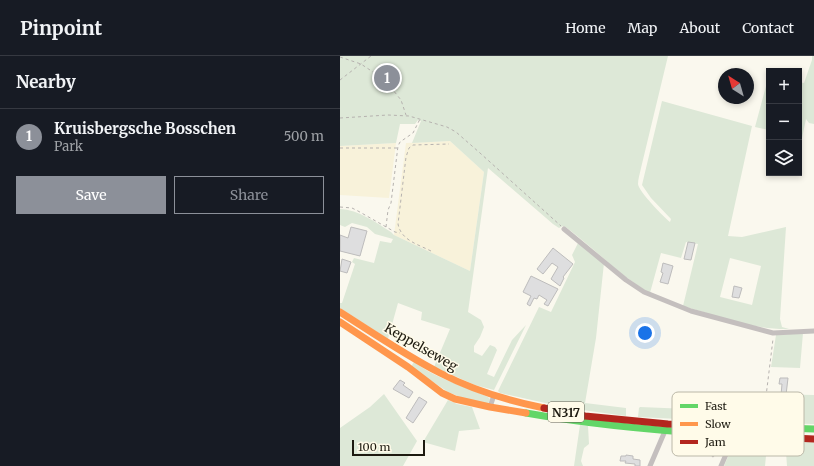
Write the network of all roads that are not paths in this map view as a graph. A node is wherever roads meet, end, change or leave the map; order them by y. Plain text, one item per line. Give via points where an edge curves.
1 (564, 229) road end
2 (340, 312) edge
3 (340, 322) edge
4 (814, 331) edge
5 (413, 358) junction
6 (408, 367) junction
7 (494, 395) junction
8 (490, 407) junction
9 (667, 429) junction
10 (672, 429) edge
11 (804, 429) edge
12 (814, 429) edge
13 (672, 430) edge
14 (804, 439) edge
15 (814, 439) edge
16 (725, 456) edge
17 (650, 466) edge
18 (721, 466) edge

1 - 4 street via 644,292 691,311 774,333
2 - 5 street, Keppelseweg / N317
3 - 6 street, Keppelseweg
5 - 6 street
5 - 7 street, Keppelseweg / N317 via 440,373
6 - 8 street, Keppelseweg via 442,393 455,399
7 - 8 street
7 - 9 street, Keppelseweg / N317 via 528,405
8 - 9 street, Keppelseweg via 573,421
9 - 10 street, Keppelseweg / N317
9 - 13 street, Keppelseweg
9 - 17 street
11 - 12 street, Keppelseweg / N317
14 - 15 street, Keppelseweg
16 - 18 street

